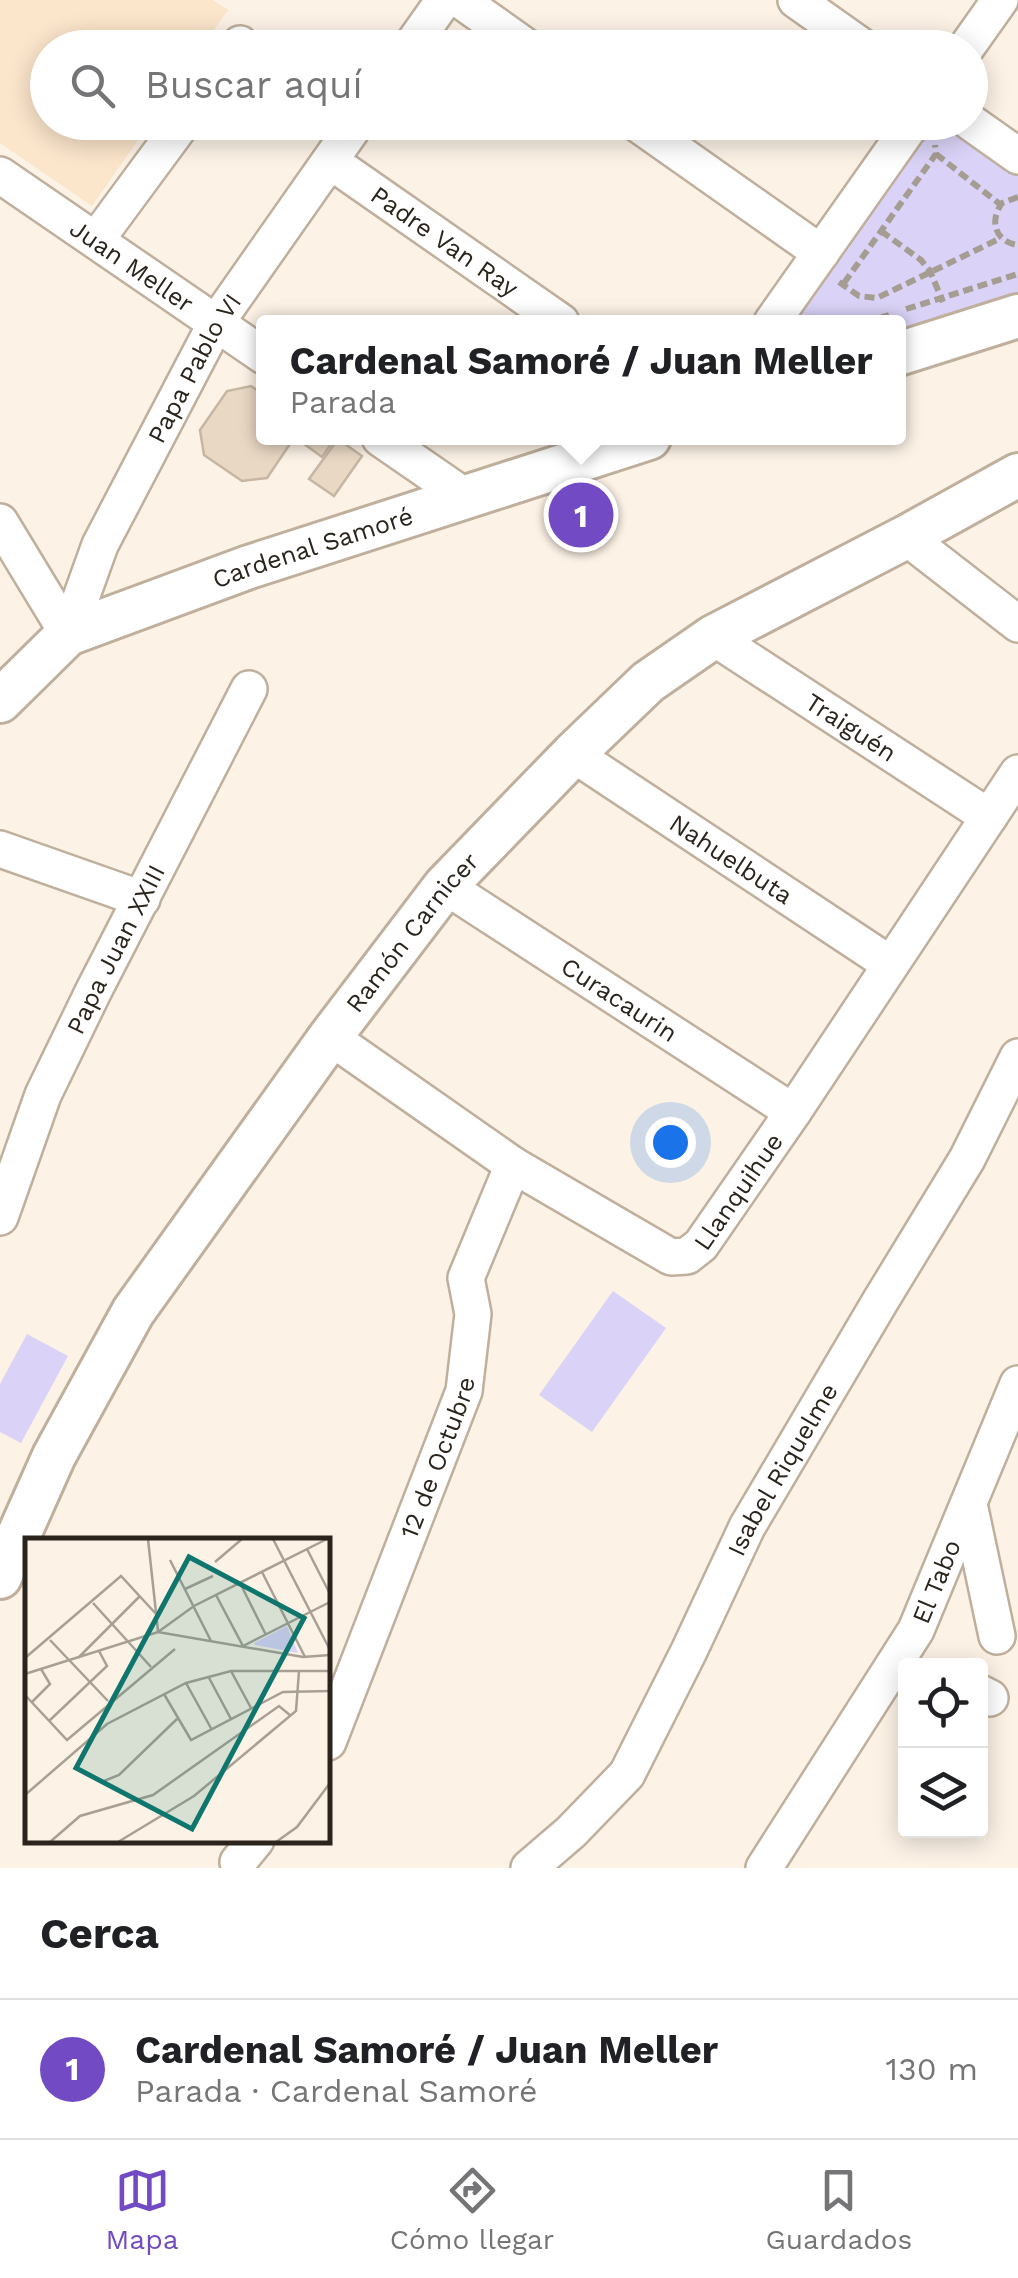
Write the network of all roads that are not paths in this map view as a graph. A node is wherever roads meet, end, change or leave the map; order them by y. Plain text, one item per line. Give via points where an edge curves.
1 (444, 0) edge
2 (460, 0) edge
3 (796, 0) edge
4 (1000, 0) edge
5 (423, 30) edge
6 (502, 30) edge
7 (838, 30) edge
8 (979, 30) edge
9 (988, 135) edge
10 (169, 140) edge
11 (345, 140) edge
12 (659, 140) edge
13 (900, 140) edge
14 (1018, 156) edge
15 (330, 161) junction
16 (0, 174) edge
17 (96, 240) junction
18 (817, 258) junction
19 (551, 315) edge
20 (777, 315) edge
21 (1018, 316) edge
22 (216, 322) junction
23 (256, 350) edge
24 (906, 351) edge
25 (390, 445) edge
26 (627, 445) edge
27 (1018, 476) edge
28 (464, 496) junction
29 (0, 522) edge
30 (906, 537) junction
31 (1018, 624) edge
32 (68, 634) junction
33 (713, 637) junction
34 (249, 689) dead end
35 (0, 702) edge
36 (573, 754) junction
37 (1018, 774) edge
38 (989, 817) junction
39 (0, 848) edge
40 (445, 886) junction
41 (142, 899) junction
42 (890, 964) junction
43 (330, 1037) junction
44 (1018, 1057) edge
45 (794, 1112) junction
46 (513, 1165) junction
47 (0, 1217) edge
48 (1018, 1384) edge
49 (1008, 1436) edge
50 (969, 1504) junction
51 (0, 1577) edge
52 (997, 1636) dead end
53 (916, 1658) edge
54 (898, 1683) edge
55 (330, 1737) edge
56 (529, 1868) edge
57 (764, 1868) edge

1 - 5 street
2 - 6 street
3 - 7 street
4 - 8 street
9 - 14 street
10 - 17 street
11 - 15 street, Papa Pablo VI
12 - 18 street
13 - 18 street
15 - 19 street, Padre Van Ray
15 - 22 street, Papa Pablo VI
16 - 17 street, Juan Meller
17 - 22 street, Juan Meller
18 - 20 street
21 - 24 street
22 - 23 street, Juan Meller
22 - 32 street, Papa Pablo VI via 100,545
25 - 28 street
26 - 28 street, Cardenal Samoré
27 - 30 street, Ramón Carnicer
28 - 32 street, Cardenal Samoré
29 - 32 street
30 - 31 street
30 - 33 street, Ramón Carnicer
32 - 35 street, Cardenal Samoré
33 - 36 street, Ramón Carnicer via 648,682
33 - 38 street, Traiguén
34 - 41 street, Papa Juan XXIII
36 - 40 street, Ramón Carnicer
36 - 42 street, Nahuelbuta
37 - 38 street, Llanquihue
38 - 42 street, Llanquihue
39 - 41 street
40 - 43 street, Ramón Carnicer
40 - 45 street, Curacaurin
41 - 47 street, Papa Juan XXIII via 43,1095
42 - 45 street, Llanquihue
43 - 46 street, Llanquihue
43 - 51 street, Ramón Carnicer via 133,1312 54,1456
44 - 56 street, Isabel Riquelme via 967,1158 747,1527 627,1774
45 - 46 street, Llanquihue via 701,1245 686,1256 671,1257
46 - 55 street, 12 de Octubre via 466,1278 473,1314 464,1391
48 - 49 street, El Tabo
49 - 50 street, El Tabo
50 - 52 street
50 - 53 street, El Tabo via 916,1630
54 - 57 street, El Tabo

